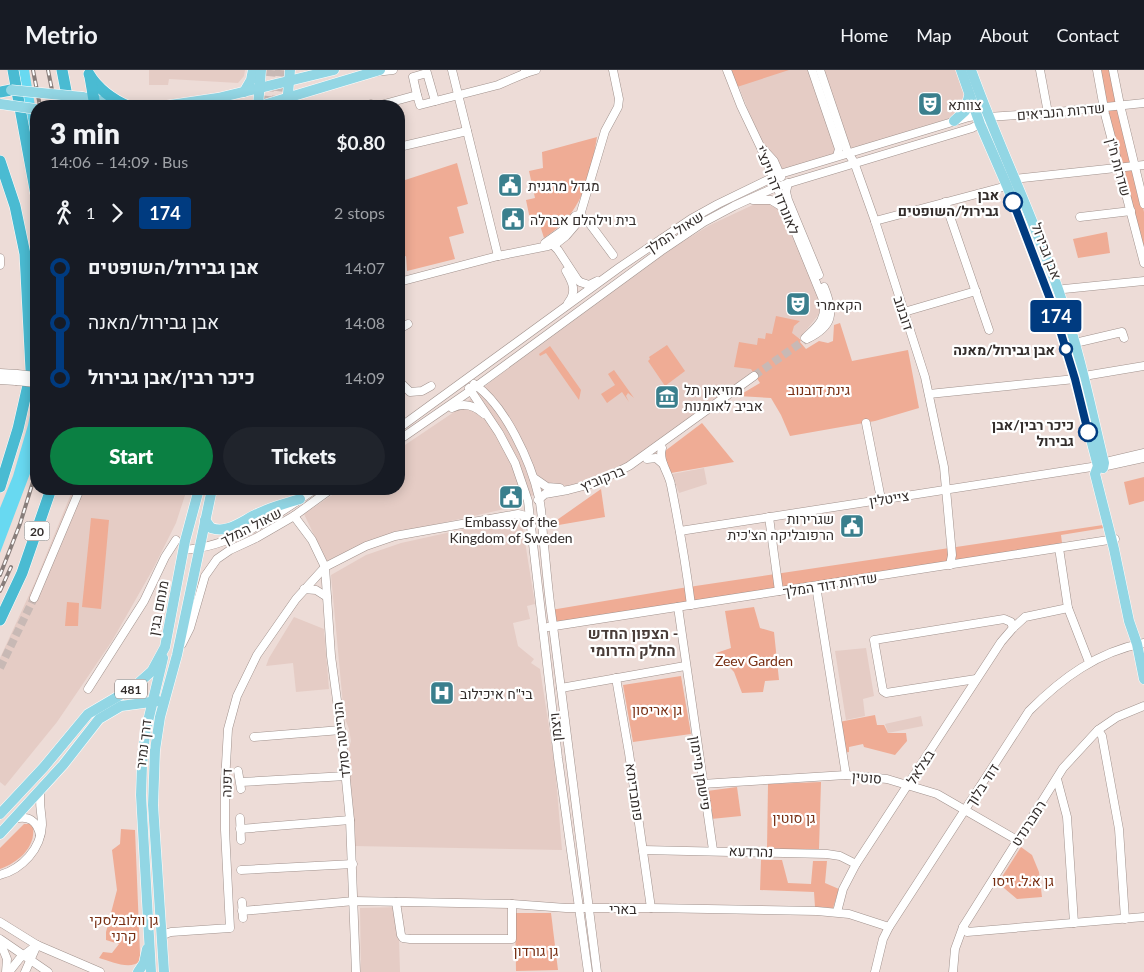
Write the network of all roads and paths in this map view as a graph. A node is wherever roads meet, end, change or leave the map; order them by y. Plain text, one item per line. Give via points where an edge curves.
1 (13, 70) edge
2 (62, 70) edge
3 (254, 70) edge
4 (261, 70) edge
5 (334, 70) edge
6 (393, 70) edge
7 (452, 70) edge
8 (536, 70) edge
9 (613, 70) edge
10 (727, 70) edge
11 (812, 70) edge
12 (820, 70) edge
13 (961, 70) edge
14 (971, 70) edge
15 (1040, 70) edge
16 (1097, 70) edge
17 (1113, 70) edge
18 (376, 71) edge
19 (525, 71) edge
20 (89, 72) edge
21 (289, 75) edge
22 (259, 88) junction
23 (4, 91) edge
24 (244, 92) junction
25 (418, 95) junction
26 (458, 95) junction
27 (969, 95) junction
28 (68, 100) edge
29 (74, 100) edge
30 (90, 100) edge
31 (119, 100) edge
32 (203, 100) edge
33 (259, 100) edge
34 (287, 100) edge
35 (293, 100) edge
36 (399, 100) edge
37 (435, 101) junction
38 (1144, 103) edge
39 (0, 104) edge
40 (1120, 105) junction
41 (1104, 107) junction
42 (30, 108) edge
43 (1048, 113) junction
44 (988, 117) junction
45 (978, 120) junction
46 (954, 121) junction
47 (467, 131) junction
48 (405, 146) edge
49 (761, 148) junction
50 (848, 153) junction
51 (837, 156) junction
52 (0, 162) edge
53 (30, 162) edge
54 (854, 162) junction
55 (1135, 165) junction
56 (1144, 165) edge
57 (1119, 166) junction
58 (780, 174) junction
59 (772, 177) junction
60 (1011, 182) junction
61 (788, 183) junction
62 (776, 187) junction
63 (945, 202) junction
64 (1144, 204) edge
65 (734, 206) junction
66 (786, 210) junction
67 (1131, 211) junction
68 (579, 215) junction
69 (1080, 217) dead end
70 (876, 221) junction
71 (554, 245) junction
72 (536, 247) junction
73 (498, 256) junction
74 (614, 256) dead end
75 (0, 258) edge
76 (1144, 263) edge
77 (0, 264) edge
78 (620, 267) junction
79 (405, 280) edge
80 (1144, 281) edge
81 (1059, 291) junction
82 (976, 292) junction
83 (828, 311) junction
84 (561, 312) junction
85 (904, 312) junction
86 (30, 320) edge
87 (408, 324) dead end
88 (405, 326) edge
89 (989, 330) dead end
90 (1124, 338) dead end
91 (806, 339) tunnel mouth
92 (1075, 344) junction
93 (1144, 366) edge
94 (0, 373) edge
95 (30, 374) edge
96 (754, 376) tunnel mouth
97 (16, 378) junction
98 (1080, 378) junction
99 (467, 379) junction
100 (0, 380) edge
101 (30, 382) edge
102 (431, 386) dead end
103 (30, 387) edge
104 (405, 387) edge
105 (473, 388) junction
106 (929, 394) junction
107 (432, 418) junction
108 (490, 418) junction
109 (866, 423) dead end
110 (405, 424) edge
111 (405, 436) edge
112 (658, 451) junction
113 (1144, 453) edge
114 (1144, 458) edge
115 (663, 464) junction
116 (1102, 466) junction
117 (534, 479) junction
118 (594, 484) junction
119 (0, 487) edge
120 (946, 490) junction
121 (49, 495) edge
122 (74, 495) edge
123 (77, 495) edge
124 (197, 495) edge
125 (211, 495) edge
126 (306, 495) edge
127 (323, 495) edge
128 (533, 498) junction
129 (300, 499) junction
130 (881, 499) junction
131 (512, 515) junction
132 (531, 515) junction
133 (294, 516) junction
134 (769, 517) junction
135 (205, 520) junction
136 (532, 526) junction
137 (680, 531) junction
138 (1113, 539) junction
139 (176, 540) dead end
140 (1059, 548) junction
141 (198, 549) junction
142 (183, 550) junction
143 (950, 565) junction
144 (325, 566) junction
145 (816, 586) junction
146 (304, 590) junction
147 (779, 591) junction
148 (328, 598) junction
149 (691, 605) junction
150 (678, 607) junction
151 (1068, 608) junction
152 (0, 620) edge
153 (553, 626) junction
154 (544, 628) junction
155 (1013, 628) junction
156 (1142, 644) edge
157 (165, 647) junction
158 (177, 655) junction
159 (1089, 662) junction
160 (685, 666) junction
161 (616, 678) junction
162 (976, 679) junction
163 (1144, 679) edge
164 (560, 688) junction
165 (88, 689) dead end
166 (165, 697) junction
167 (152, 703) junction
168 (1144, 706) edge
169 (341, 730) junction
170 (1098, 730) junction
171 (254, 737) dead end
172 (238, 771) dead end
173 (846, 775) junction
174 (346, 776) junction
175 (1057, 779) junction
176 (702, 784) junction
177 (909, 784) junction
178 (41, 789) junction
179 (966, 810) junction
180 (0, 814) edge
181 (240, 818) dead end
182 (14, 819) junction
183 (350, 820) junction
184 (240, 829) junction
185 (0, 834) edge
186 (40, 835) junction
187 (241, 840) dead end
188 (1017, 840) junction
189 (643, 850) junction
190 (713, 850) junction
191 (353, 864) junction
192 (856, 864) junction
193 (241, 870) dead end
194 (0, 876) edge
195 (354, 901) junction
196 (396, 902) junction
197 (512, 904) junction
198 (584, 908) junction
199 (651, 908) junction
200 (242, 910) dead end
201 (837, 912) junction
202 (1144, 917) edge
203 (1125, 918) junction
204 (0, 922) edge
205 (1074, 923) junction
206 (889, 927) junction
207 (963, 927) junction
208 (162, 938) junction
209 (0, 940) edge
210 (150, 941) junction
211 (37, 945) junction
212 (24, 955) junction
213 (31, 961) junction
214 (7, 972) edge
215 (26, 972) edge
216 (48, 972) edge
217 (100, 972) edge
218 (138, 972) edge
219 (152, 972) edge
220 (164, 972) edge
221 (356, 972) edge
222 (588, 972) edge
223 (597, 972) edge
224 (875, 972) edge
225 (953, 972) edge

1 - 53 highway
2 - 28 highway
3 - 24 main road
4 - 22 main road
5 - 21 main road
6 - 18 street
7 - 26 street
8 - 19 street
9 - 68 street via 618,107 605,131
10 - 49 street, לאונרדו דה וינצ'י
11 - 51 street via 839,149
12 - 50 street, דובנוב
13 - 27 main road, אבן גבירול
14 - 44 main road, אבן גבירול
15 - 43 street
16 - 41 street, שדרות ח"ן
17 - 40 street, שדרות ח"ן
18 - 35 main road
19 - 26 street via 498,85
20 - 30 highway
20 - 31 highway via 103,90
21 - 22 main road
21 - 34 main road
22 - 24 main road
22 - 33 main road
23 - 29 main road, bridge
24 - 32 main road
25 - 36 street
25 - 37 street via 420,104
25 - 37 street via 413,78 427,73
26 - 37 street
26 - 47 street
27 - 45 main road, אבן גבירול
27 - 46 main road via 965,111
38 - 40 street, שדרות הנביאים
39 - 42 main road, bridge
40 - 41 street, שדרות הנביאים
40 - 55 street, שדרות ח"ן
41 - 43 street, שדרות הנביאים
41 - 57 street, שדרות ח"ן
43 - 44 street, שדרות הנביאים
44 - 45 street
44 - 60 main road, אבן גבירול
45 - 46 street, שאול המלך
45 - 54 street, שאול המלך
45 - 60 main road, אבן גבירול
46 - 50 street, שאול המלך
47 - 48 street
47 - 73 street
49 - 58 street
49 - 59 street, לאונרדו דה וינצ'י
50 - 51 street, שאול המלך
50 - 54 street, דובנוב
51 - 58 street, שאול המלך
52 - 86 highway via 15,206 25,254
54 - 61 street, שאול המלך
54 - 70 street, דובנוב
55 - 56 street
55 - 57 street
55 - 64 street, שדרות ח"ן
57 - 60 street
57 - 67 street, שדרות ח"ן
58 - 59 street, שאול המלך
58 - 62 street via 781,180
59 - 62 street, לאונרדו דה וינצ'י
59 - 78 street, שאול המלך via 691,219
60 - 63 street
60 - 81 main road, אבן גבירול
60 - 98 main road, אבן גבירול
61 - 62 street, שאול המלך
61 - 83 street, לאונרדו דה וינצ'י via 788,200 830,300
62 - 65 street, שאול המלך
62 - 66 street, לאונרדו דה וינצ'י
63 - 70 street
63 - 82 street
65 - 66 street via 761,199 777,203
65 - 105 street, שאול המלך via 661,251
66 - 83 street, לאונרדו דה וינצ'י
67 - 69 street
67 - 76 street, שדרות ח"ן
68 - 71 street via 562,231
68 - 74 street
70 - 85 street, דובנוב
71 - 72 street
71 - 72 street
71 - 78 street via 576,277 585,284 594,283
71 - 84 street via 573,284 572,297
72 - 73 street
73 - 79 street
75 - 77 street
78 - 84 street, שאול המלך
80 - 81 street
81 - 92 main road, אבן גבירול
82 - 85 street
82 - 89 street
83 - 91 street
84 - 99 street, שאול המלך
85 - 106 street, דובנוב
87 - 88 street
90 - 92 street via 1122,332
92 - 98 main road, אבן גבירול
93 - 98 street
94 - 97 street
95 - 97 street, bridge
96 - 112 street, ברקוביץ via 673,436
97 - 100 street
97 - 101 street, bridge
98 - 106 street
98 - 116 main road, אבן גבירול
99 - 105 street, ויצמן
99 - 110 street, שאול המלך
102 - 104 street via 410,392
103 - 119 highway
105 - 107 street, שאול המלך
105 - 108 street, ויצמן
105 - 117 street, ויצמן via 484,391 507,423
106 - 120 street, דובנוב
107 - 108 street via 462,405 472,406
107 - 111 street, שאול המלך
108 - 128 street, ויצמן
109 - 130 street
112 - 115 street
112 - 115 street
112 - 118 street, ברקוביץ
112 - 128 street, ברקוביץ via 632,470 597,487
113 - 116 street
114 - 116 street
115 - 137 street via 670,479
116 - 120 street, צייטלין
116 - 138 main road, אבן גבירול via 1100,474
117 - 118 street via 550,488
117 - 128 street
118 - 128 street, ברקוביץ
120 - 130 street, צייטלין
120 - 143 street, דובנוב via 952,555
121 - 152 highway, 20 via 17,585
122 - 123 street via 33,597
124 - 142 main road, מנחם בגין
125 - 135 main road, מנחם בגין
126 - 129 street, שאול המלך
127 - 133 street, שאול המלך
128 - 131 street
128 - 132 street, ויצמן
128 - 132 street
128 - 153 street, ויצמן
129 - 135 main road via 223,530 211,528
129 - 141 street, שאול המלך via 240,534
130 - 134 street, צייטלין
131 - 136 street via 523,514
131 - 144 street, דפנה via 395,536
132 - 136 street, ויצמן
133 - 144 street, הנרייטה סולד via 312,540
133 - 158 street, דרך נמיר via 214,562 205,576 190,628
134 - 137 street, צייטלין
134 - 147 street
135 - 141 main road, מנחם בגין
136 - 154 street, ויצמן
137 - 149 street
138 - 140 street, שדרות דוד המלך
138 - 156 main road, אבן גבירול
139 - 165 street via 144,601
140 - 143 street, שדרות דוד המלך
140 - 151 street
141 - 142 street, שאול המלך
141 - 158 main road, מנחם בגין
142 - 157 main road, מנחם בגין
143 - 145 street, שדרות דוד המלך
144 - 146 street, דפנה
144 - 148 street, הנרייטה סולד
145 - 147 street, שדרות דוד המלך
145 - 173 street
146 - 148 street via 316,590
146 - 208 street, דפנה via 255,658 237,696 228,728 225,824 230,928 171,932
147 - 149 street, שדרות דוד המלך
148 - 169 street, הנרייטה סולד via 331,656
149 - 150 street, שדרות דוד המלך
150 - 153 street, שדרות דוד המלך
150 - 160 street, פישמן מיימון
151 - 155 street via 1025,617
151 - 159 street
153 - 154 street, שדרות דוד המלך
153 - 164 street, ויצמן
154 - 198 street, ויצמן via 559,764
155 - 162 street, בצלאל
155 - 162 street via 1011,622 1004,619 874,640 886,693
156 - 159 street, דוד בלוך
156 - 163 main road, אבן גבירול
157 - 167 main road, דרך נמיר
157 - 180 main road, מנחם בגין / 481 via 148,676 88,714
158 - 166 main road, דרך נמיר
159 - 179 street, דוד בלוך via 1029,711
160 - 161 street
160 - 176 street, פישמן מיימון
161 - 164 street
161 - 189 street, פומבדיתא
162 - 177 street, בצלאל
164 - 198 street, ויצמן via 584,882
166 - 167 main road, 481
166 - 208 main road, דרך נמיר via 155,750 152,795
167 - 178 main road, 481 via 121,706 100,718
167 - 210 main road, דרך נמיר via 145,734 141,795
168 - 170 street, רמברנדט via 1117,717
169 - 171 street
169 - 174 street, הנרייטה סולד
170 - 175 street, רמברנדט via 1078,750
170 - 203 street via 1115,799
172 - 174 street via 241,786
173 - 176 street, סוטין
173 - 177 street, סוטין
174 - 183 street, הנרייטה סולד
175 - 188 street, רמברנדט
175 - 205 street via 1067,817
176 - 190 street, פישמן מיימון
177 - 179 street, סוטין via 937,794
177 - 192 street, בצלאל
178 - 182 main road, 481
178 - 186 street
179 - 188 street, סוטין
179 - 206 street, דוד בלוך
181 - 184 street
182 - 185 main road, 481
182 - 186 street via 33,820
183 - 184 street
183 - 191 street, הנרייטה סולד
184 - 187 street
186 - 194 street via 23,864
188 - 207 street, רמברנדט
189 - 190 street, נהרדעא
189 - 199 street, פומבדיתא
190 - 192 street, נהרדעא via 827,854
191 - 193 street
191 - 195 street, הנרייטה סולד
192 - 201 street, בצלאל via 843,889
195 - 196 street, בארי
195 - 200 street, בארי
195 - 221 street, הנרייטה סולד
196 - 197 street, בארי
196 - 197 street via 401,936 410,939 512,940
197 - 198 street, בארי
198 - 199 street, בארי
198 - 222 street, ויצמן
198 - 223 street, ויצמן
199 - 201 street, בארי
201 - 206 street, בארי
202 - 203 street
203 - 205 street
204 - 211 street
205 - 207 street via 967,932
206 - 224 street, דוד בלוך
207 - 225 street, רמברנדט via 955,949
208 - 220 main road, דרך נמיר
209 - 212 street
209 - 214 street via 7,959
210 - 218 main road
210 - 219 main road, דרך נמיר
211 - 212 street
211 - 213 street
211 - 217 street
212 - 213 street
212 - 214 street
213 - 215 street
213 - 216 street

